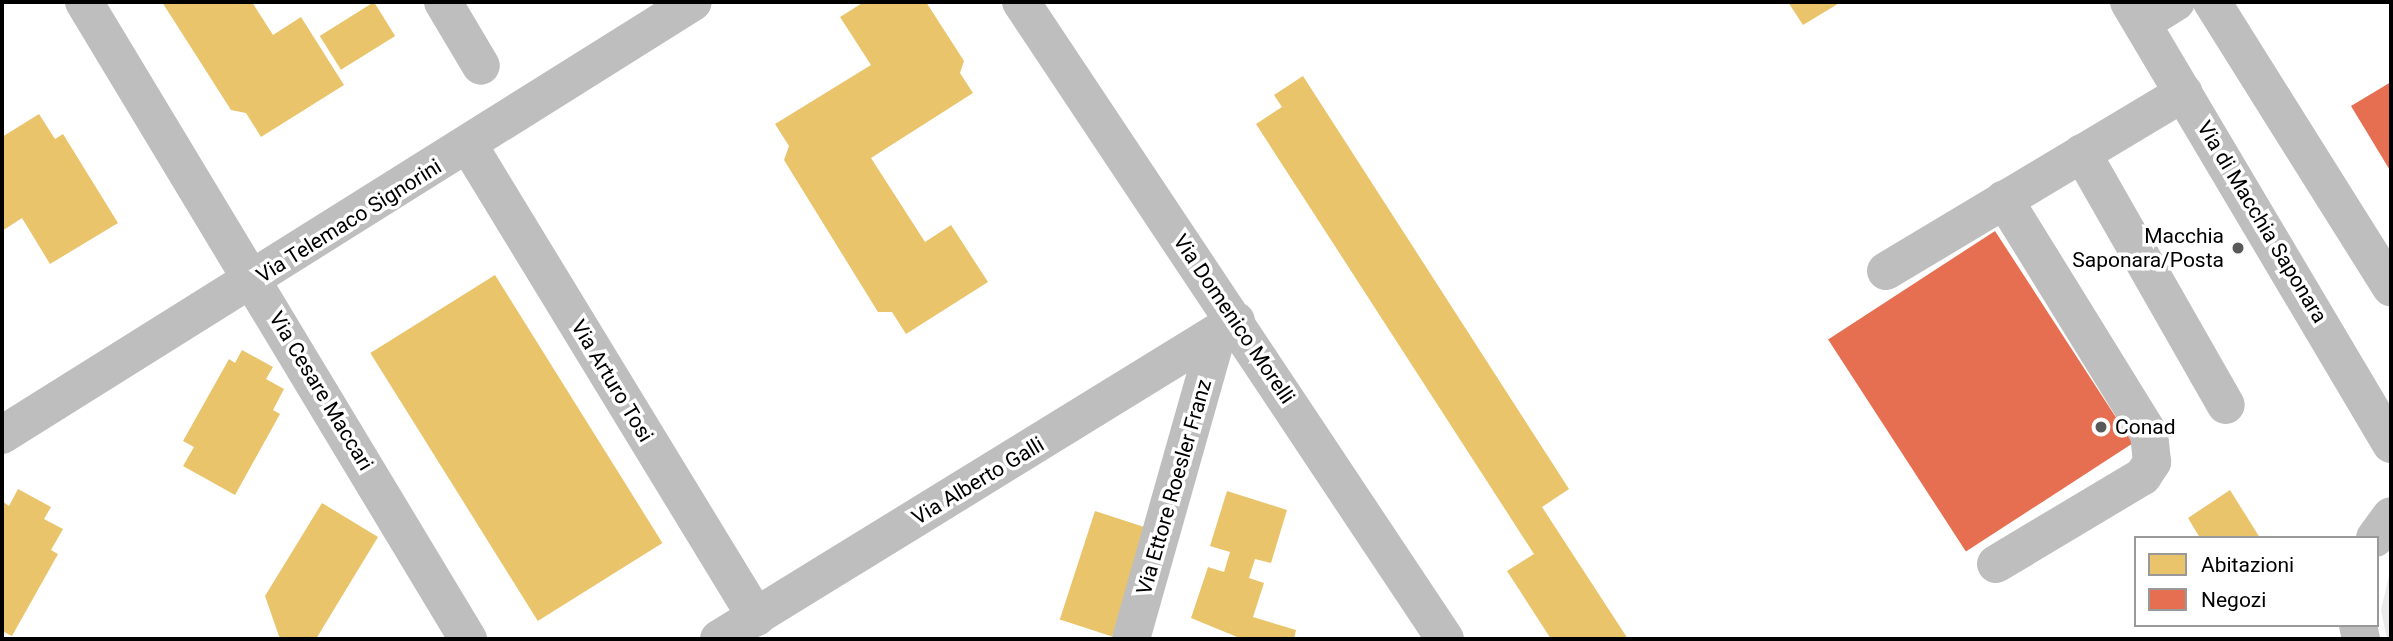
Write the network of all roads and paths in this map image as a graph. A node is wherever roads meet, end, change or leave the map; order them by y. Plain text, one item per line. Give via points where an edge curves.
1 (84, 2) edge
2 (443, 2) edge
3 (693, 2) edge
4 (1021, 2) edge
5 (2176, 2) edge
6 (2212, 2) edge
7 (2135, 12) edge
8 (481, 66) dead end
9 (2184, 93) junction
10 (468, 146) junction
11 (2082, 153) junction
12 (2004, 199) junction
13 (1886, 271) dead end
14 (255, 280) junction
15 (2391, 287) edge
16 (1227, 328) junction
17 (2226, 405) dead end
18 (2, 435) edge
19 (2391, 444) edge
20 (2391, 516) edge
21 (2376, 536) edge
22 (1996, 564) dead end
23 (756, 617) junction
24 (468, 639) edge
25 (719, 639) edge
26 (1131, 639) edge
27 (1445, 639) edge

1 - 14 street, Via Cesare Maccari
2 - 8 street
3 - 10 street, Via Telemaco Signorini
4 - 16 street, Via Domenico Morelli
5 - 7 street
6 - 15 street
7 - 9 street, Via di Macchia Saponara
9 - 11 street
9 - 19 street, Via di Macchia Saponara
10 - 14 street, Via Telemaco Signorini
10 - 23 street, Via Arturo Tosi
11 - 12 street
11 - 17 street
12 - 13 street
12 - 22 street via 2149,434 2152,462 2143,476
14 - 18 street, Via Telemaco Signorini
14 - 24 street, Via Cesare Maccari
16 - 23 street, Via Alberto Galli
16 - 26 street, Via Ettore Roesler Franz
16 - 27 street, Via Domenico Morelli
20 - 21 street
23 - 25 street, Via Alberto Galli

